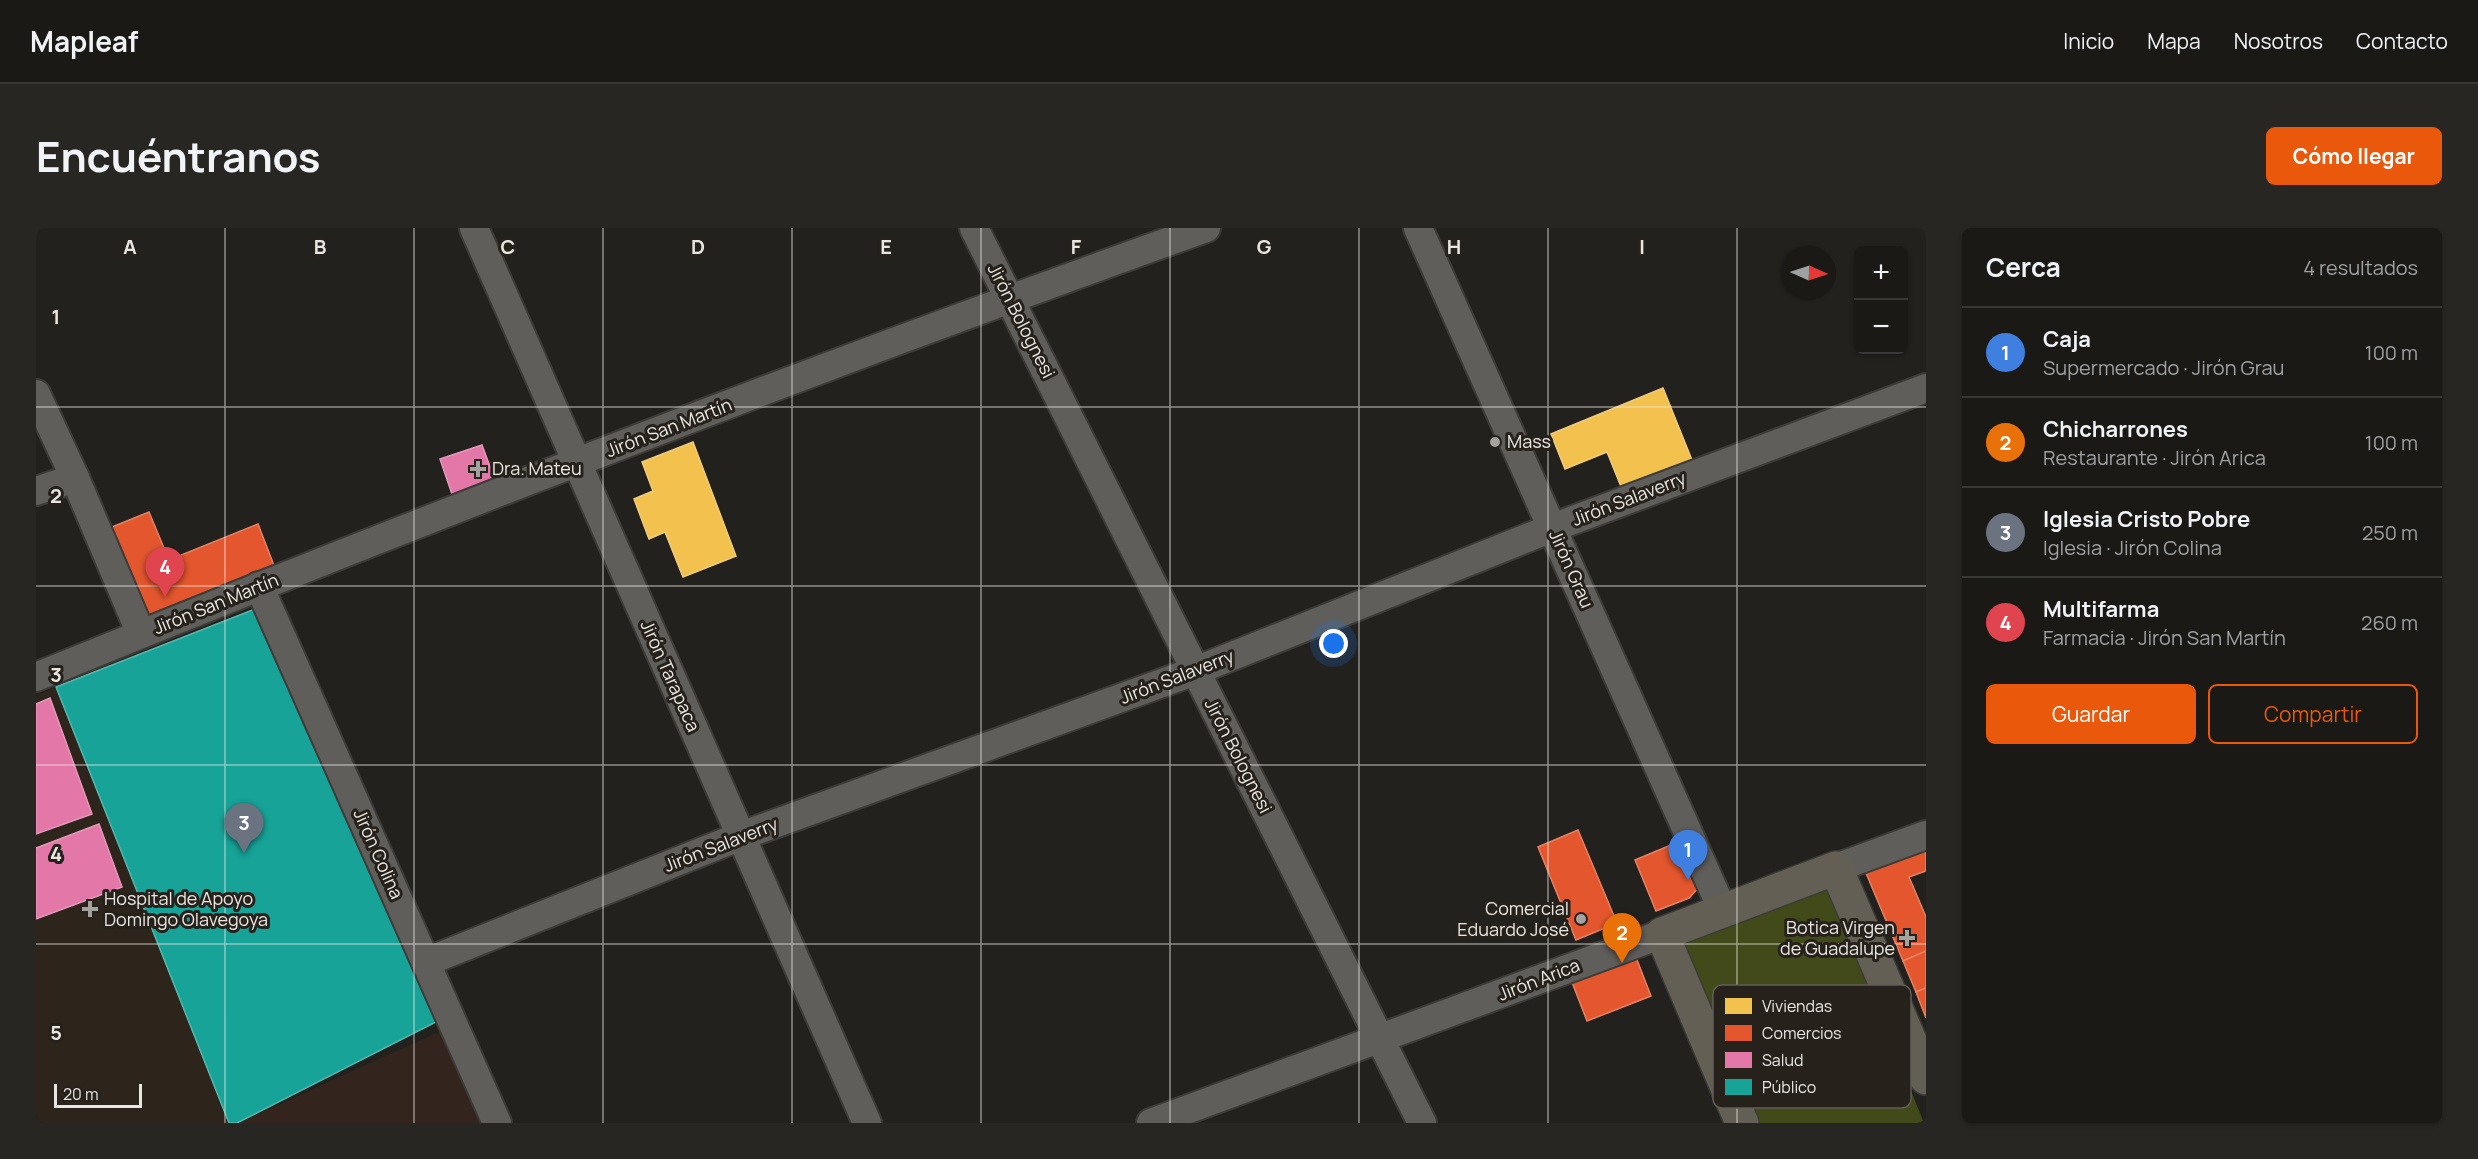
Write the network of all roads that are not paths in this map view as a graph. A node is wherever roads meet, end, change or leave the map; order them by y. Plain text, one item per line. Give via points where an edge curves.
1 (474, 228) edge
2 (974, 228) edge
3 (1206, 228) edge
4 (1418, 228) edge
5 (1009, 298) junction
6 (1926, 388) edge
7 (36, 394) edge
8 (576, 463) junction
9 (75, 477) junction
10 (36, 491) edge
11 (1552, 528) junction
12 (259, 586) junction
13 (141, 634) junction
14 (1195, 670) junction
15 (36, 677) edge
16 (1926, 835) edge
17 (741, 837) junction
18 (1836, 868) junction
19 (1723, 911) junction
20 (1662, 934) junction
21 (426, 963) junction
22 (1886, 985) edge
23 (1380, 1039) junction
24 (1911, 1043) edge
25 (1713, 1054) edge
26 (1926, 1078) edge
27 (1736, 1108) edge
28 (497, 1123) edge
29 (867, 1123) edge
30 (1151, 1123) edge
31 (1422, 1123) edge
32 (1742, 1123) edge

1 - 8 street, Jirón Tarapaca
2 - 5 street, Jirón Bolognesi
3 - 5 street, Jirón San Martín
4 - 11 street, Jirón Grau
5 - 8 street, Jirón San Martín
5 - 14 street, Jirón Bolognesi
6 - 11 street, Jirón Salaverry
7 - 9 street
8 - 12 street, Jirón San Martín
8 - 17 street, Jirón Tarapaca
9 - 10 street
9 - 13 street
11 - 14 street, Jirón Salaverry
11 - 19 street, Jirón Grau
12 - 13 street, Jirón San Martín
12 - 21 street, Jirón Colina
13 - 15 street, Jirón San Martín
14 - 17 street, Jirón Salaverry
14 - 23 street, Jirón Bolognesi
16 - 18 street, Jirón Arica
17 - 21 street, Jirón Salaverry
17 - 29 street, Jirón Tarapaca
18 - 19 main road, Jirón Arica
18 - 22 main road
19 - 20 main road, Jirón Arica
20 - 23 street, Jirón Arica
20 - 25 main road
21 - 28 street, Jirón Colina
23 - 30 street, Jirón Arica
23 - 31 street, Jirón Bolognesi
24 - 26 main road
27 - 32 main road

